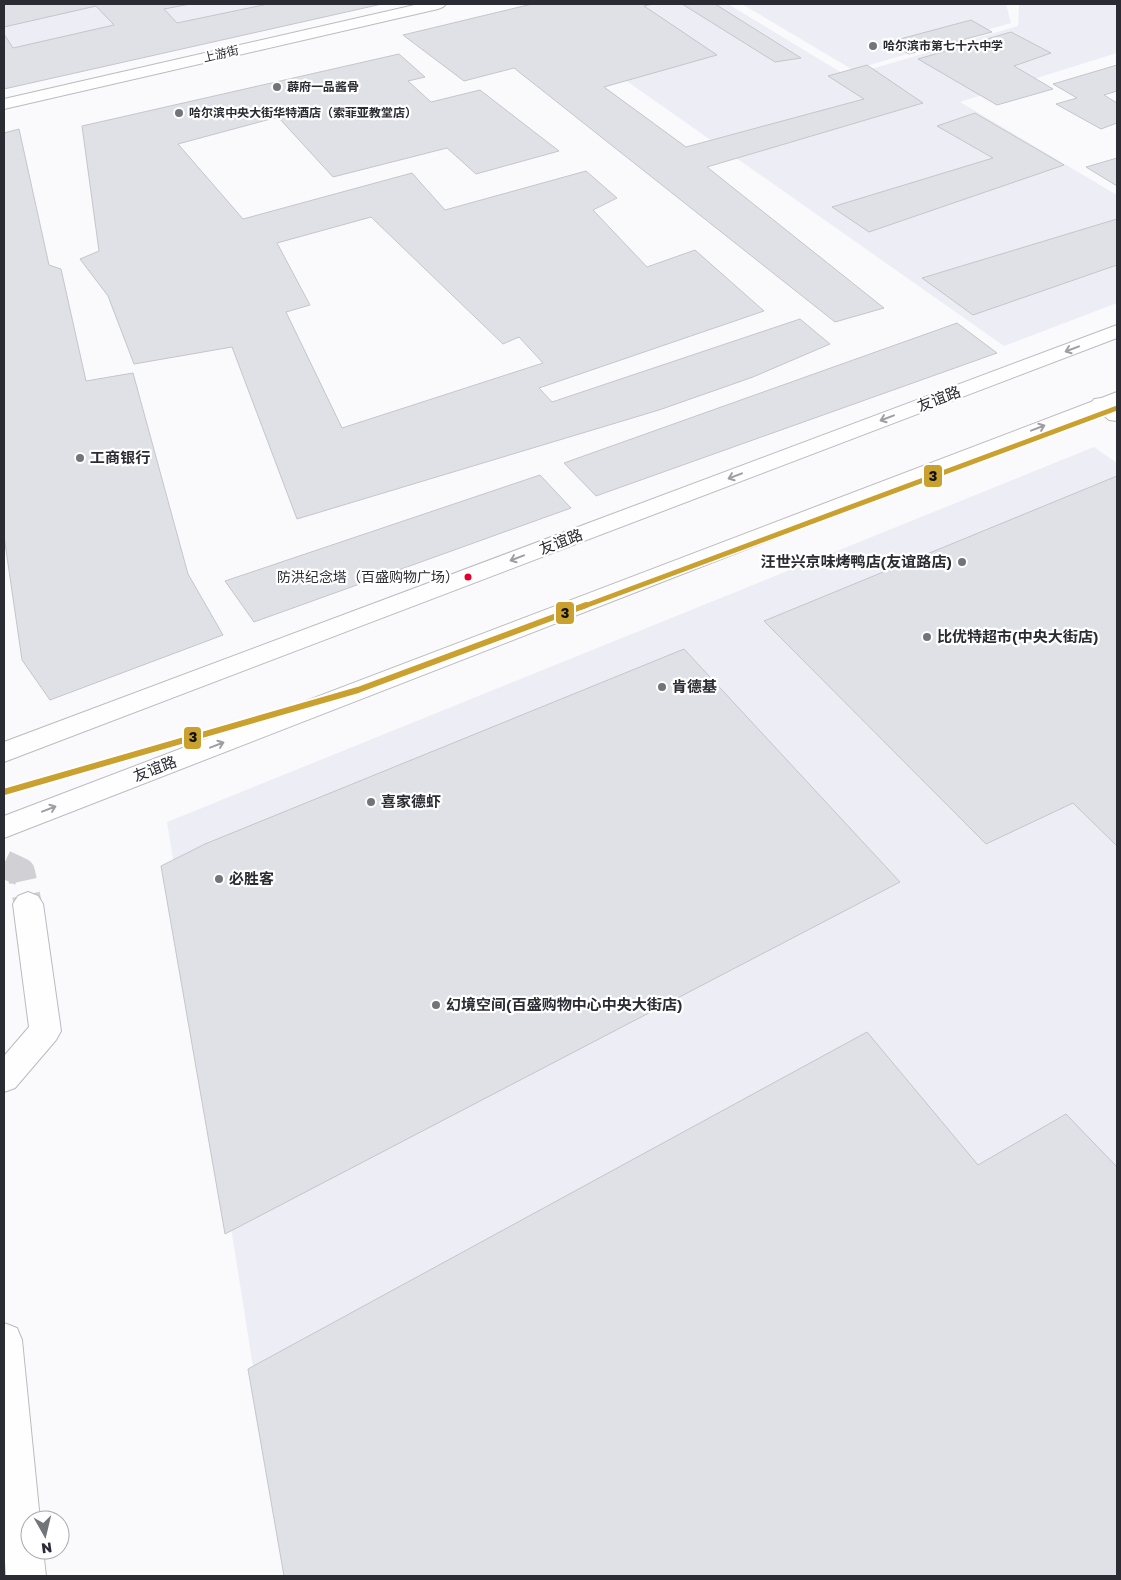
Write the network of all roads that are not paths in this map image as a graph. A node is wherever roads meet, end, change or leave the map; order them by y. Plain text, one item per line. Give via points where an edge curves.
1 (438, 4) edge
2 (4, 104) edge
3 (1117, 331) edge
4 (1112, 405) edge
5 (4, 752) edge
6 (4, 827) edge
7 (28, 904) tunnel mouth
8 (4, 1078) edge
9 (4, 1340) edge
10 (26, 1576) edge

1 - 2 main road, 上游街
3 -> 5 main road, 友谊路
6 -> 4 main road, 友谊路
7 - 8 main road via 44,1031
9 - 10 main road

